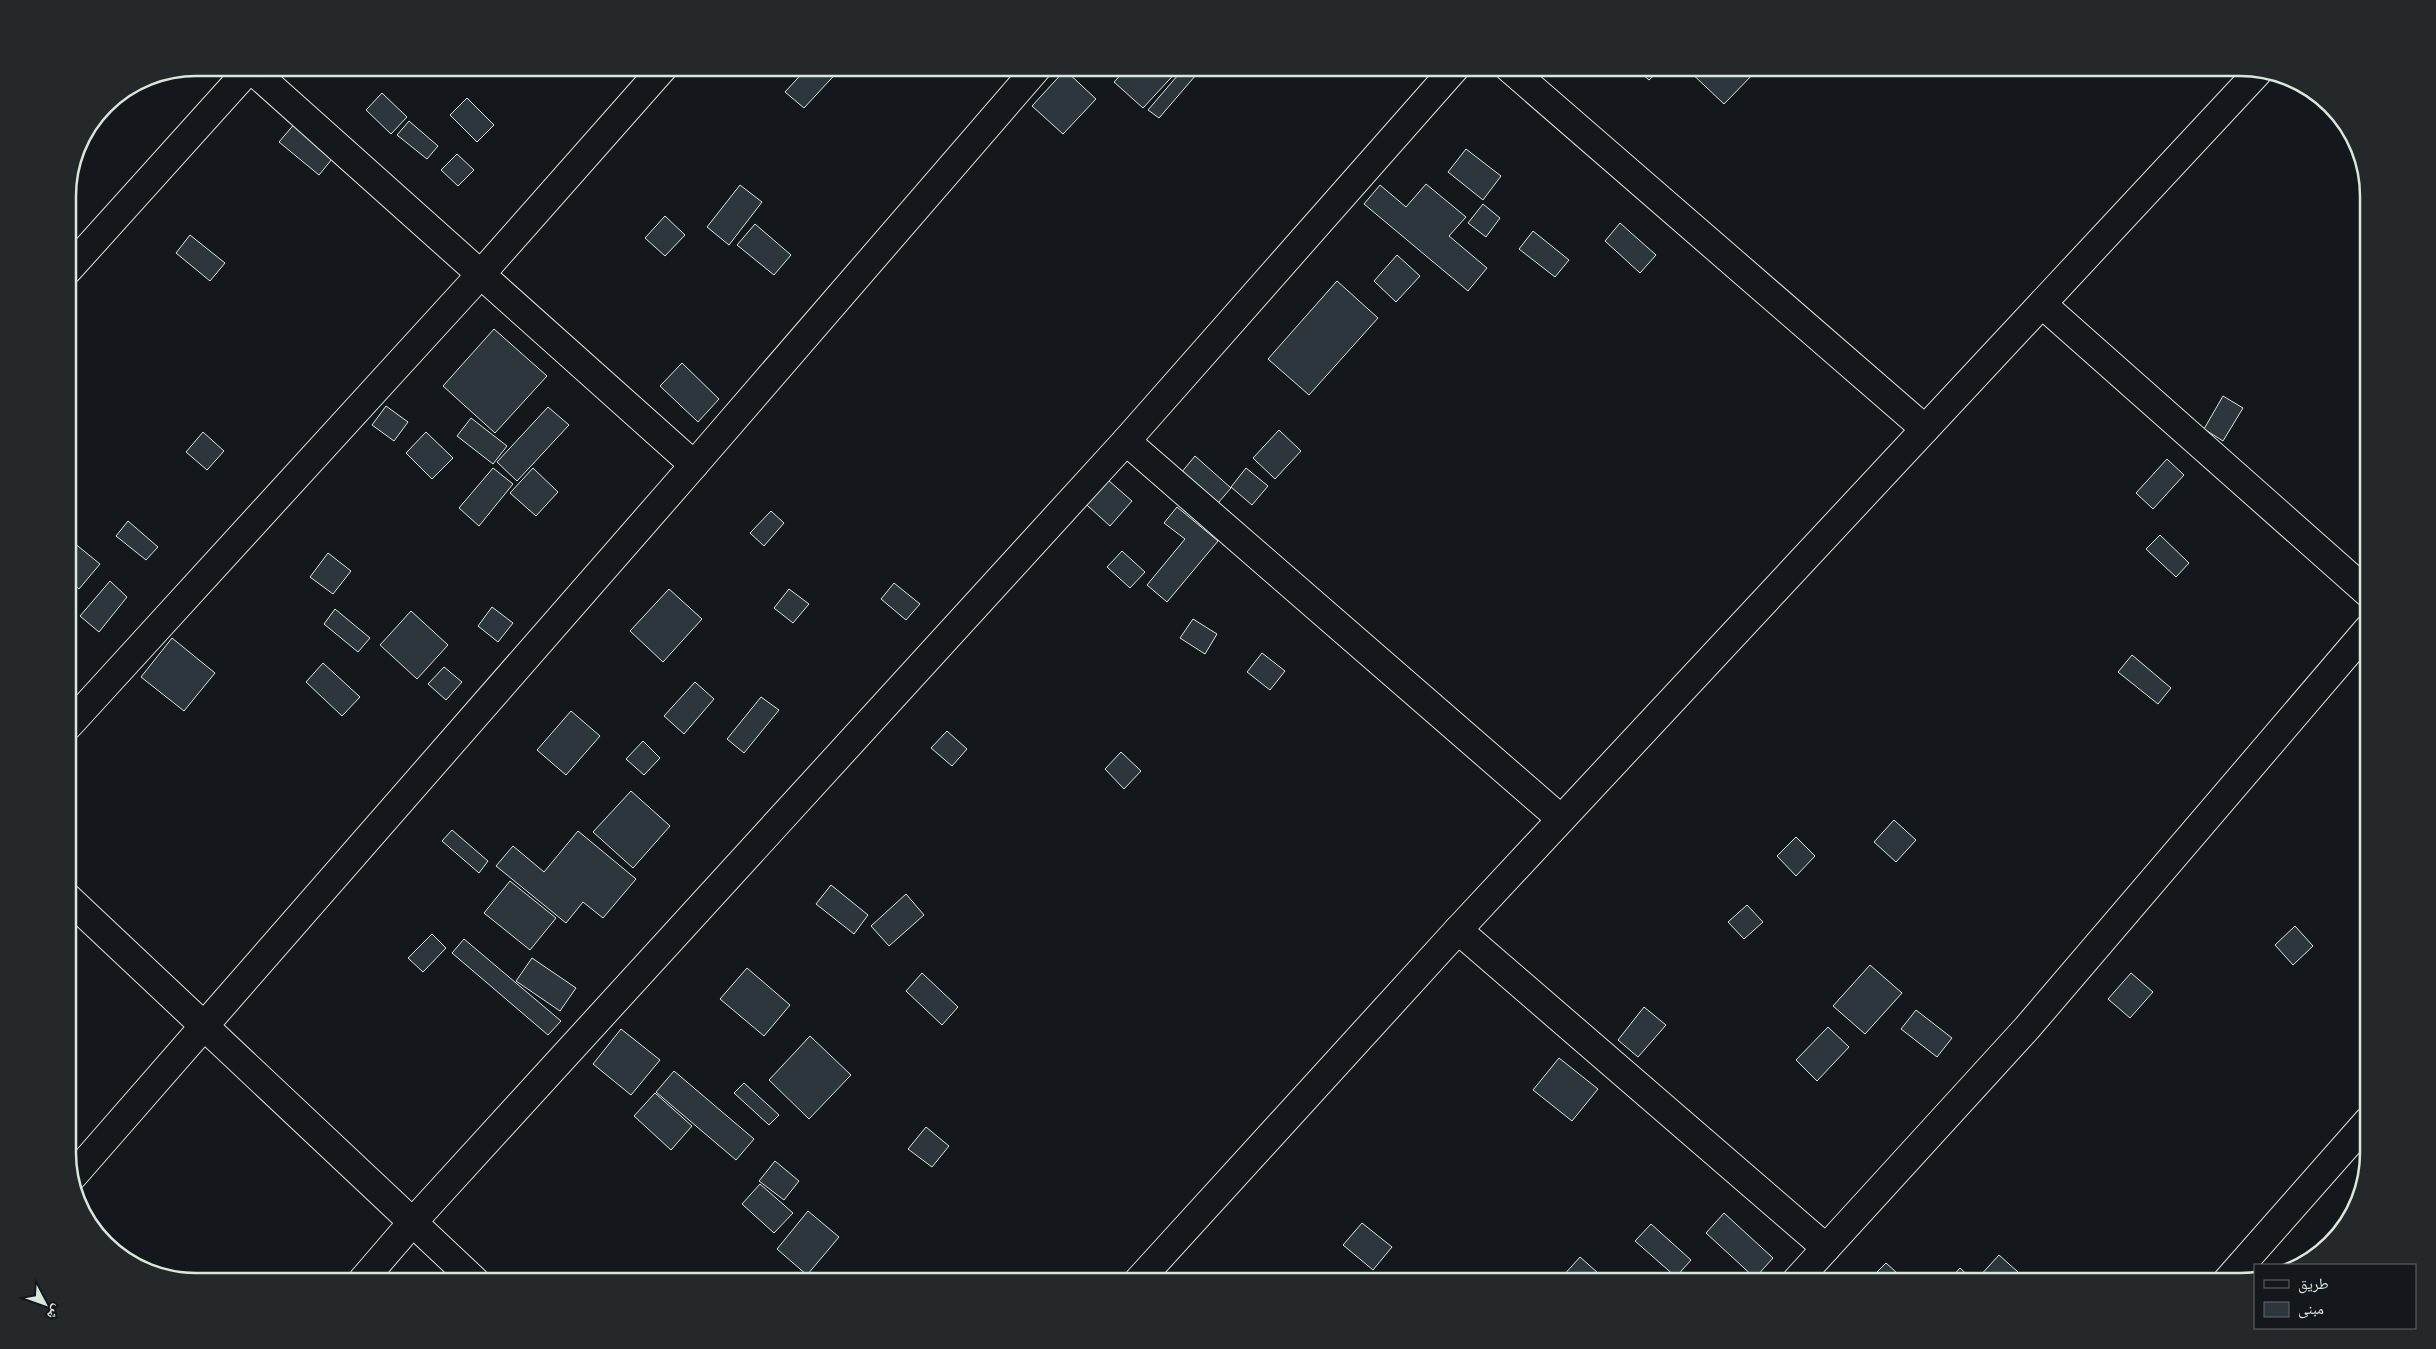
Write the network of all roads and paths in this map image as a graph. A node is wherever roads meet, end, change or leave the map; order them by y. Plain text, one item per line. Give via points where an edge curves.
1 (243, 76) edge
2 (259, 76) edge
3 (656, 76) edge
4 (1030, 76) edge
5 (1448, 76) edge
6 (1518, 76) edge
7 (2253, 77) edge
8 (77, 260) edge
9 (481, 274) junction
10 (2042, 304) junction
11 (1925, 429) junction
12 (1126, 441) junction
13 (694, 464) junction
14 (2359, 585) edge
15 (2359, 645) edge
16 (77, 716) edge
17 (1562, 819) junction
18 (77, 906) edge
19 (1458, 930) junction
20 (205, 1027) junction
21 (2360, 1130) edge
22 (78, 1170) edge
23 (412, 1224) junction
24 (1826, 1248) junction
25 (370, 1273) edge
26 (465, 1273) edge
27 (1146, 1273) edge
28 (1804, 1273) edge
29 (2235, 1273) edge

1 - 8 street
2 - 9 street
3 - 9 street
4 - 13 street
5 - 12 street
6 - 11 street
7 - 10 street
9 - 13 street
9 - 16 street
10 - 11 street
10 - 14 street
11 - 17 street
12 - 17 street
12 - 23 street
13 - 20 street
15 - 24 street via 2027,1028
17 - 19 street
18 - 20 street
19 - 24 street
19 - 27 street
20 - 22 street
20 - 23 street
21 - 29 street
23 - 25 street
23 - 26 street
24 - 28 street

